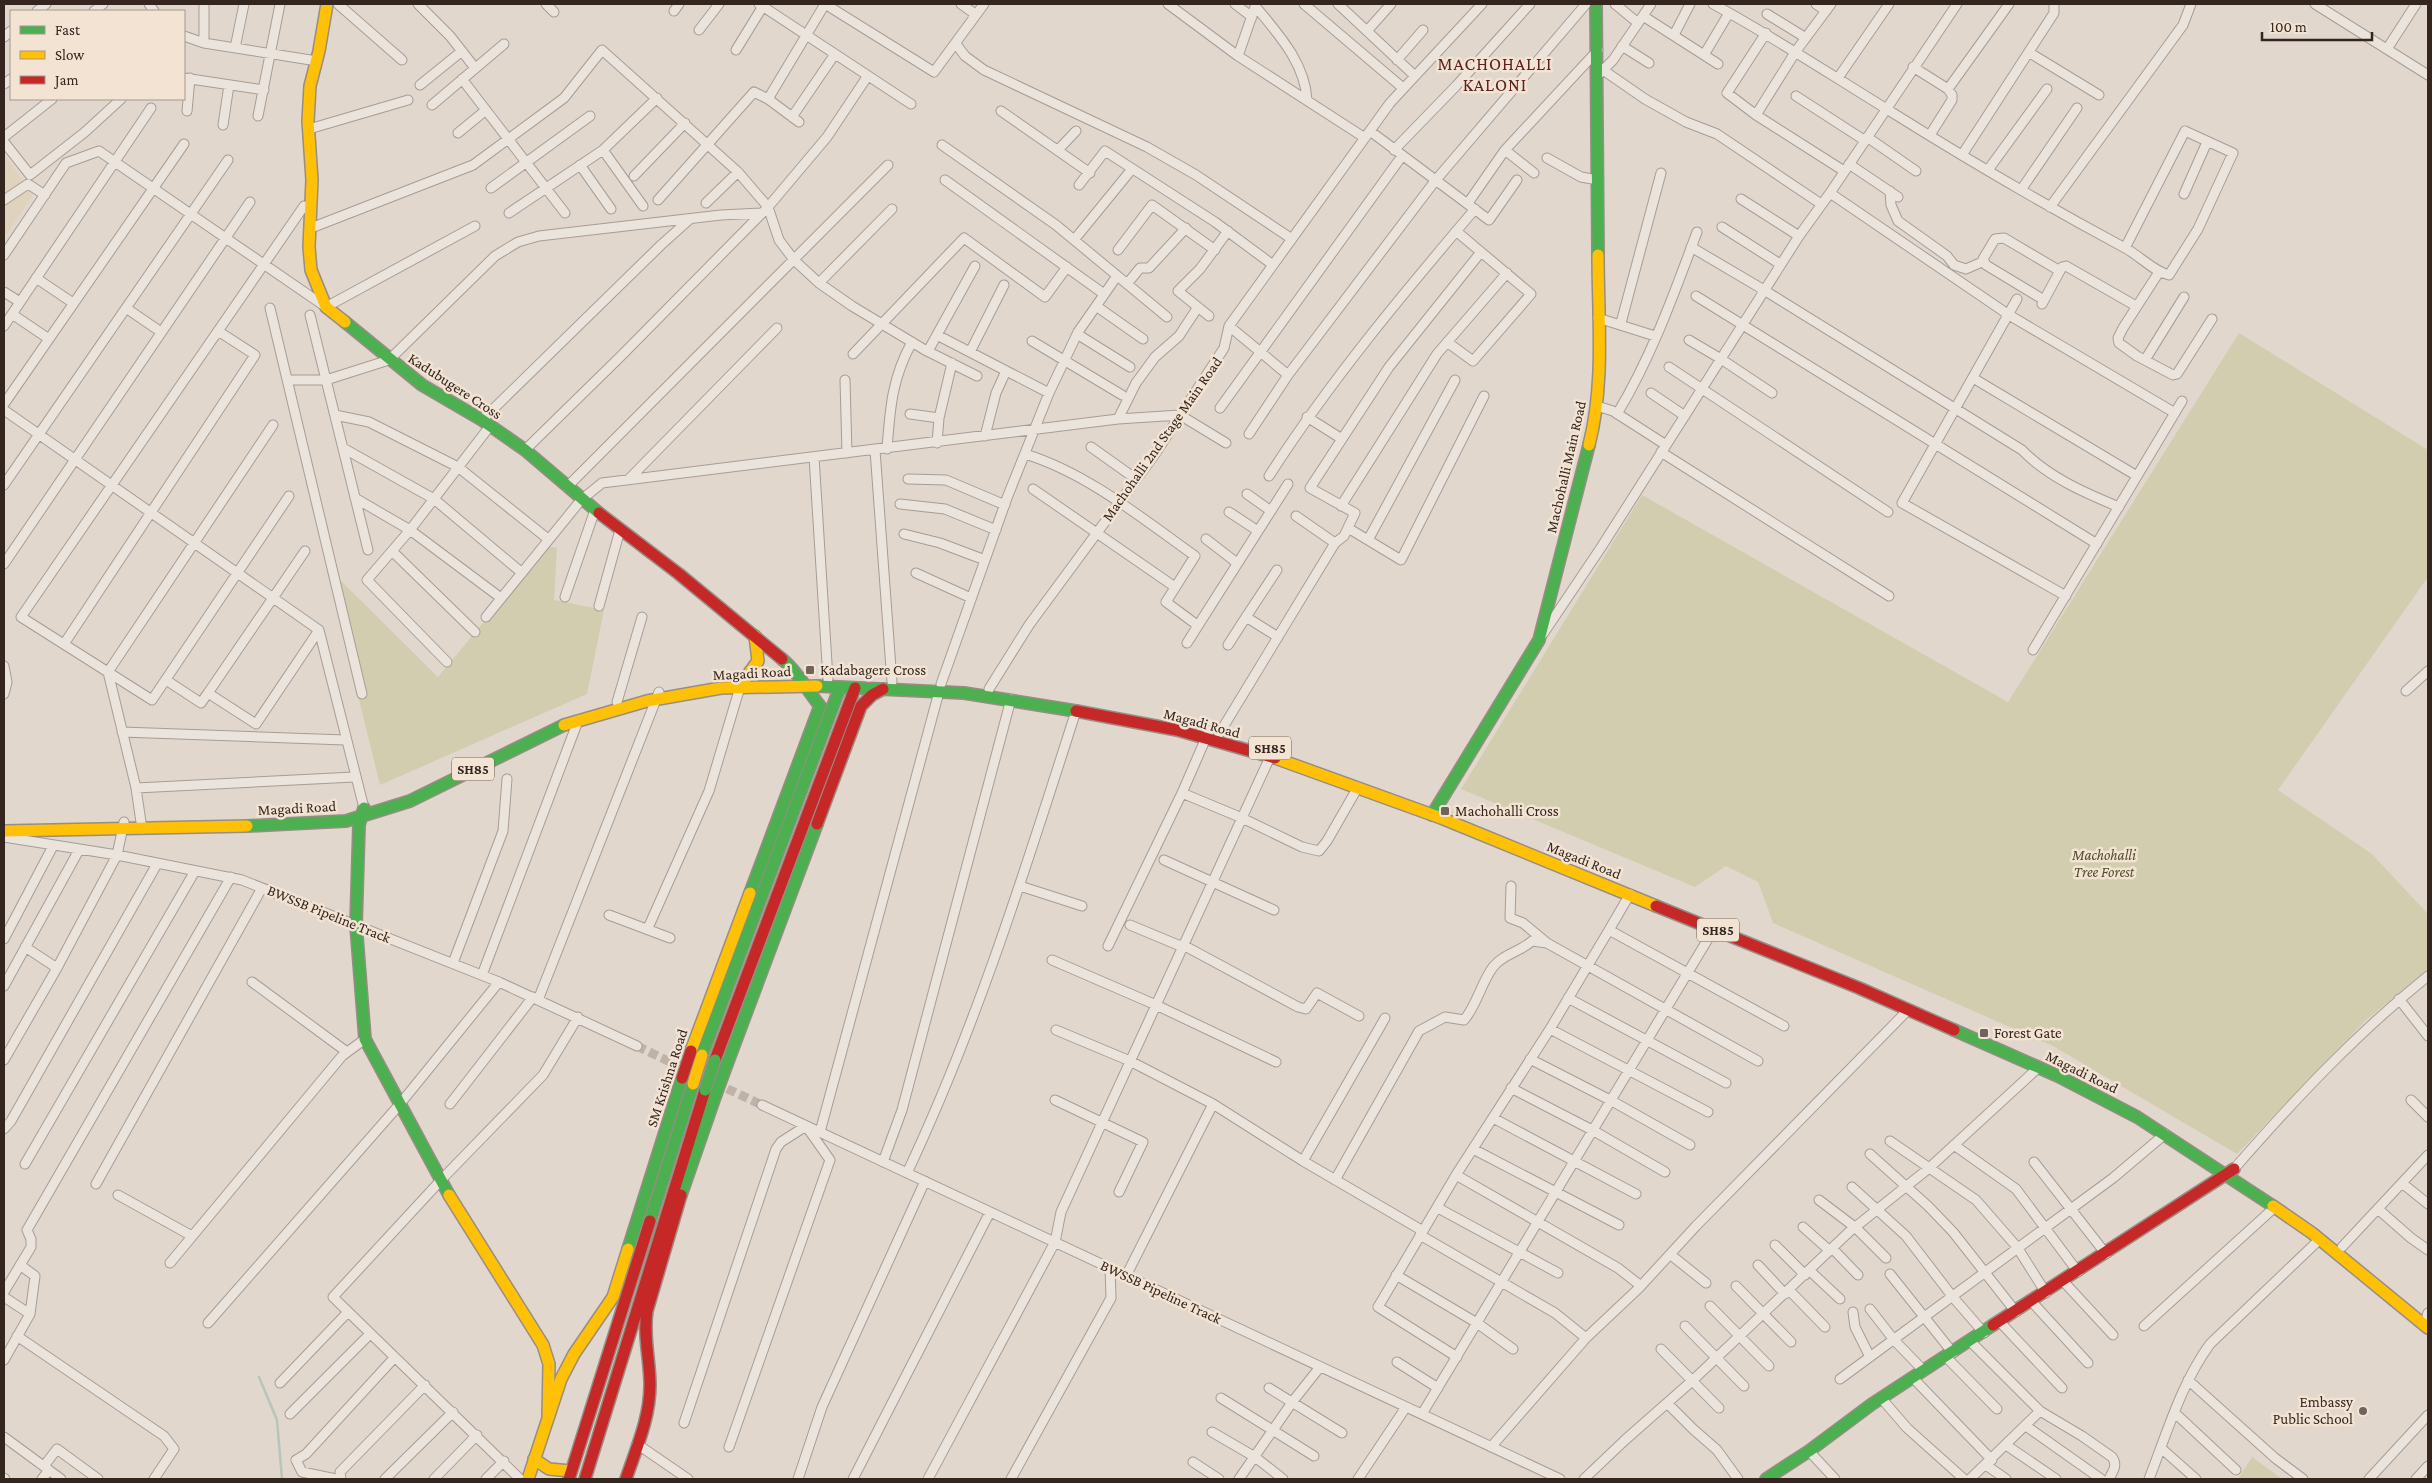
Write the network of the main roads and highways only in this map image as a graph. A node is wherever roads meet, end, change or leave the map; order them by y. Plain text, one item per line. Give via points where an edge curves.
1 (327, 4) edge
2 (1596, 4) edge
3 (755, 636) junction
4 (803, 682) junction
5 (742, 684) junction
6 (887, 686) junction
7 (840, 687) junction
8 (855, 688) junction
9 (940, 688) junction
10 (657, 696) junction
11 (1212, 734) junction
12 (1434, 811) junction
13 (363, 812) junction
14 (4, 824) edge
15 (124, 826) junction
16 (4, 831) edge
17 (696, 1053) junction
18 (2231, 1171) junction
19 (2428, 1315) edge
20 (2428, 1328) edge
21 (548, 1416) junction
22 (534, 1459) junction
23 (570, 1475) edge
24 (587, 1478) edge
25 (528, 1479) edge
26 (626, 1479) edge
27 (1766, 1479) edge

1 - 3 main road, Kadubugere Cross via 310,86 309,129 311,270 326,307 422,385 525,450 581,500
2 - 12 main road, Machohalli Main Road via 1600,73 1596,418 1539,640
3 - 4 main road, Kadubugere Cross via 787,663
3 - 5 main road via 758,661
4 - 5 main road, Magadi Road / SH85
4 - 6 main road, Magadi Road / SH85 via 828,679
4 - 7 main road, Magadi Road / SH85
4 - 17 main road, SM Krishna Road via 820,706
5 - 10 main road, Magadi Road / SH85 via 722,681
6 - 8 main road, Magadi Road / SH85
6 - 9 main road, Magadi Road / SH85
6 - 26 main road, bridge via 861,706 716,1094 676,1212 647,1311 650,1394
7 - 8 main road, Magadi Road / SH85
7 - 17 main road, SM Krishna Road
8 - 24 main road, bridge via 715,1060
9 - 11 main road, Magadi Road / SH85
9 - 11 main road, Magadi Road / SH85 via 988,689 1043,696 1180,722
10 - 13 main road, Magadi Road / SH85 via 555,728 410,801
10 - 13 main road, Magadi Road / SH85 via 617,702 555,720 409,794
11 - 12 main road, Magadi Road / SH85 via 1270,757
11 - 12 main road, Magadi Road / SH85 via 1290,754
12 - 18 main road, Magadi Road / SH85 via 2039,1067 2130,1113
12 - 18 main road, Magadi Road / SH85 via 1984,1033 2141,1110
13 - 15 main road, Magadi Road / SH85
13 - 21 main road via 359,824 356,925 365,1039 450,1198 544,1345 550,1364
14 - 15 main road, Magadi Road / SH85
15 - 16 main road, Magadi Road / SH85
17 - 21 main road, SM Krishna Road, bridge via 682,1078 613,1297 568,1365
17 - 23 main road, SM Krishna Road, bridge via 694,1079
18 - 19 main road, Magadi Road / SH85 via 2342,1247
18 - 20 main road, Magadi Road / SH85
18 - 27 main road via 1924,1371
21 - 22 main road, SM Krishna Road
22 - 23 main road via 549,1469
22 - 25 main road, SM Krishna Road

